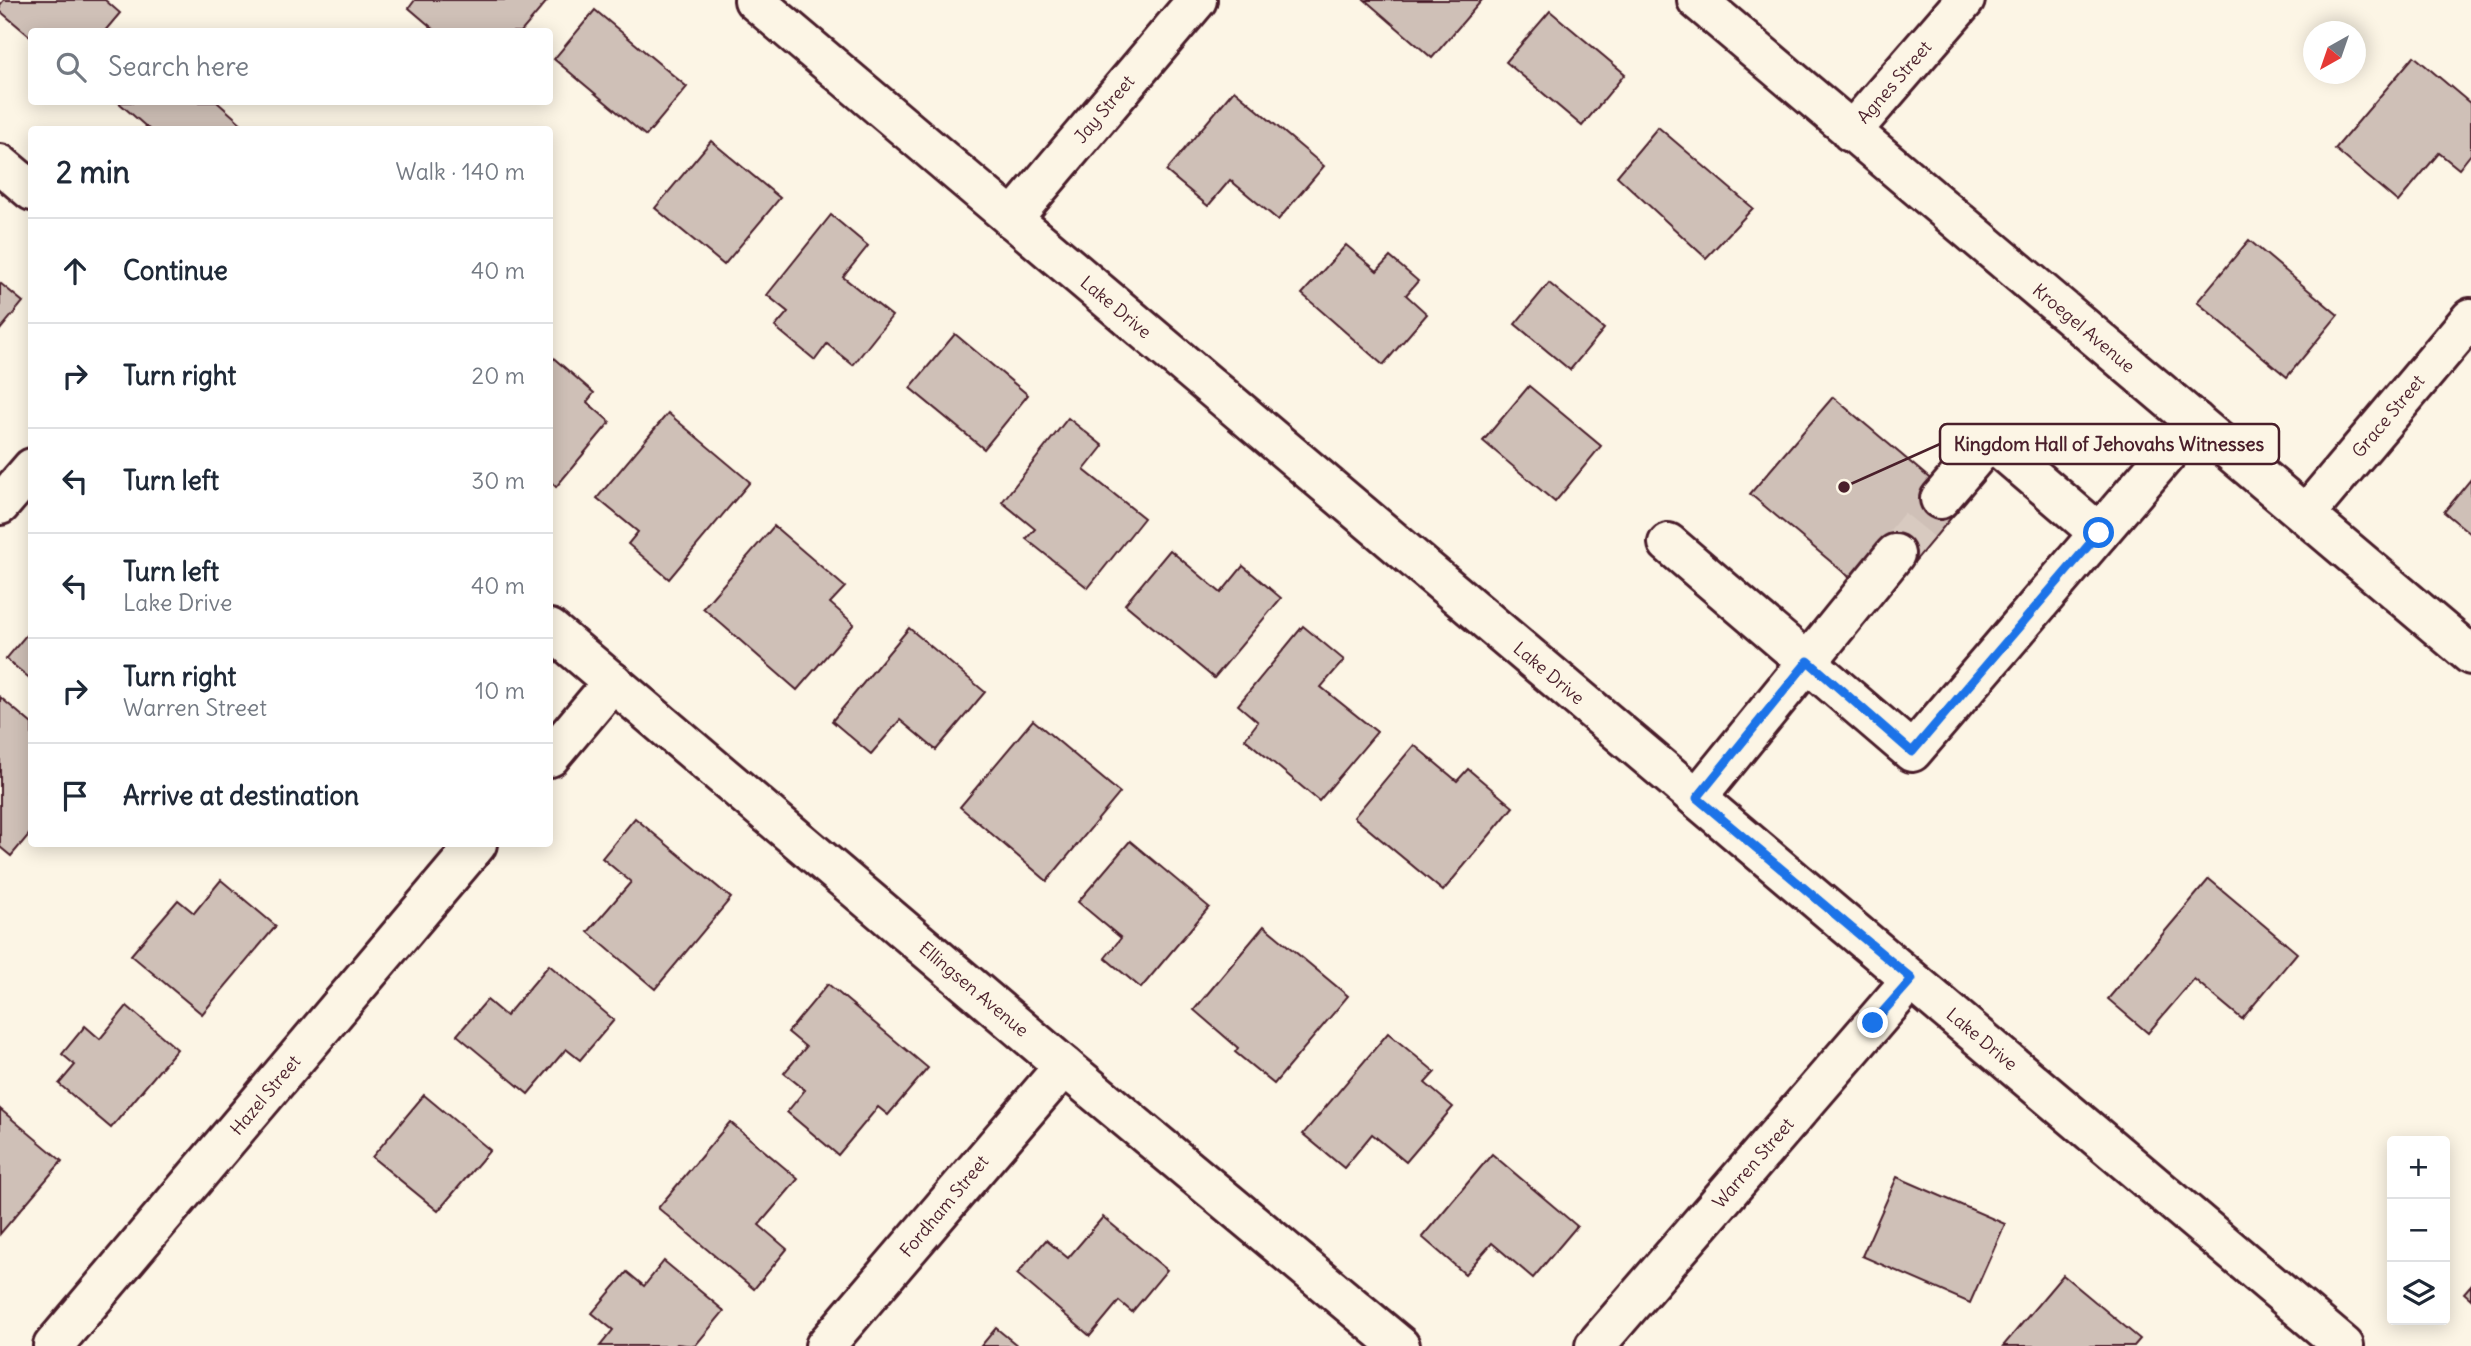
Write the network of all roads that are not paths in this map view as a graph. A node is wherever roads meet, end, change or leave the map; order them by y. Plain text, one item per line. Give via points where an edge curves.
1 (754, 0) edge
2 (1197, 0) edge
3 (1697, 0) edge
4 (1965, 0) edge
5 (1851, 132) junction
6 (0, 164) edge
7 (28, 188) edge
8 (1012, 219) junction
9 (2471, 318) edge
10 (2195, 421) junction
11 (28, 473) edge
12 (1940, 499) tunnel mouth
13 (0, 505) edge
14 (2306, 514) junction
15 (2099, 533) junction
16 (1668, 543) dead end
17 (1895, 554) tunnel mouth
18 (553, 632) edge
19 (2471, 655) edge
20 (1808, 661) junction
21 (612, 682) junction
22 (553, 753) edge
23 (1697, 798) junction
24 (474, 847) edge
25 (1912, 979) junction
26 (1064, 1066) junction
27 (53, 1346) edge
28 (825, 1346) edge
29 (1400, 1346) edge
30 (1595, 1346) edge
31 (2344, 1346) edge

1 - 8 street, Lake Drive
2 - 8 street, Jay Street
3 - 5 street, Kroegel Avenue
4 - 5 street, Agnes Street
5 - 10 street, Kroegel Avenue
6 - 7 street
8 - 23 street, Lake Drive
9 - 14 street, Grace Street
10 - 14 street, Kroegel Avenue
10 - 15 street
11 - 13 street
12 - 15 street via 1984,447 1994,444
14 - 19 street, Kroegel Avenue
15 - 20 street via 1912,752
16 - 20 street
17 - 20 street
18 - 21 street, Ellingsen Avenue
20 - 23 street
21 - 22 street
21 - 26 street, Ellingsen Avenue
23 - 25 street, Lake Drive
24 - 27 street, Hazel Street
25 - 30 street, Warren Street
25 - 31 street, Lake Drive
26 - 28 street, Fordham Street
26 - 29 street, Ellingsen Avenue

